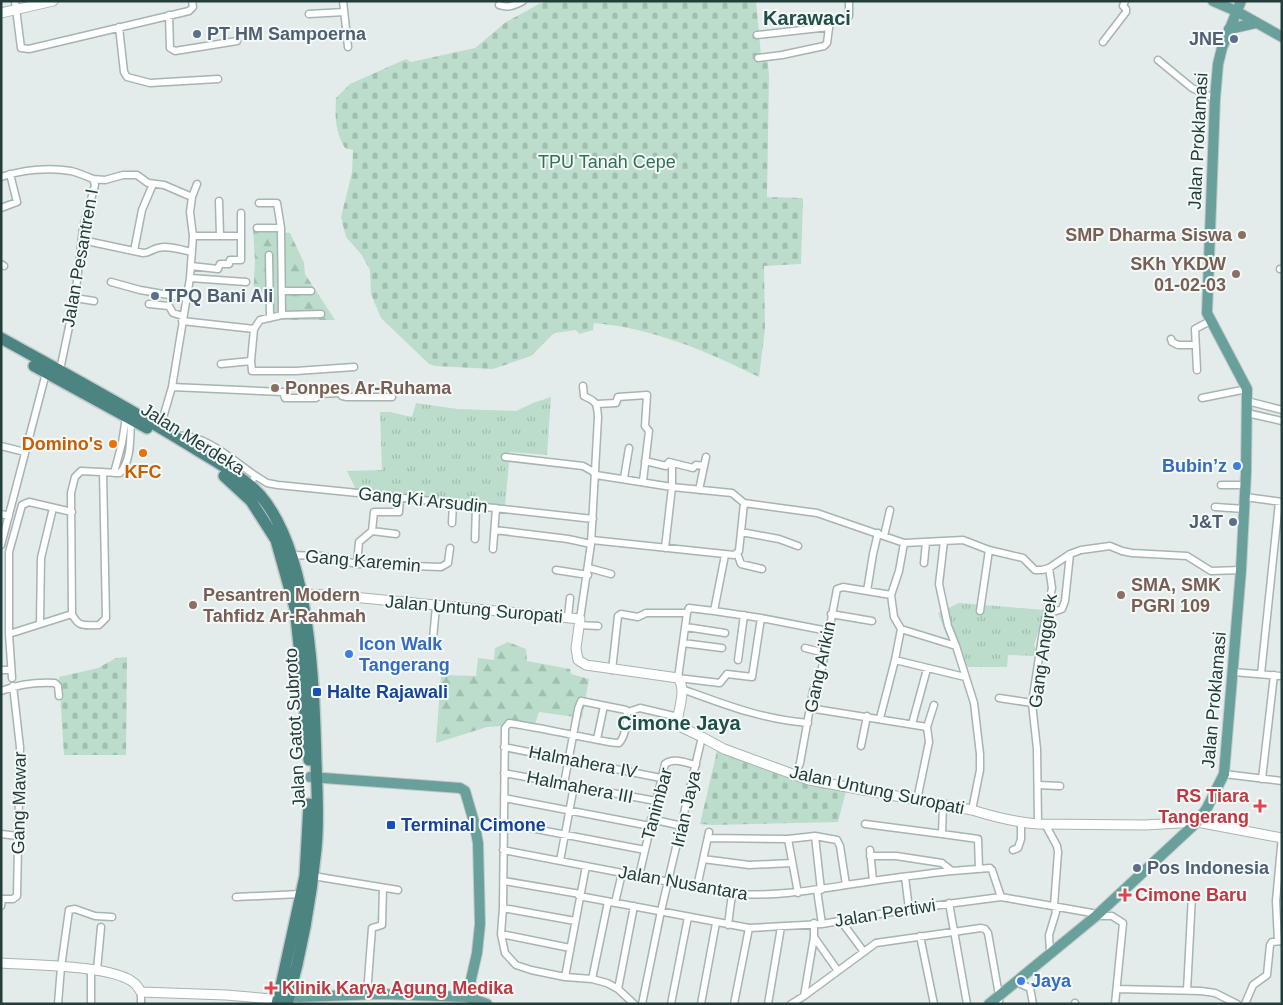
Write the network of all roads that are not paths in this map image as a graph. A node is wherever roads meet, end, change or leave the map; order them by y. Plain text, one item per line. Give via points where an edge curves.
1 (52, 1) edge
2 (192, 1) edge
3 (343, 1) edge
4 (523, 1) edge
5 (849, 1) edge
6 (1125, 1) edge
7 (1246, 1) edge
8 (1216, 2) edge
9 (499, 5) dead end
10 (15, 6) edge
11 (1239, 6) edge
12 (344, 12) junction
13 (1, 13) edge
14 (309, 14) dead end
15 (169, 15) junction
16 (1256, 22) junction
17 (119, 27) junction
18 (829, 27) junction
19 (1229, 28) junction
20 (757, 35) dead end
21 (1282, 36) edge
22 (237, 41) dead end
23 (1103, 42) dead end
24 (348, 47) dead end
25 (758, 58) dead end
26 (1158, 60) dead end
27 (218, 80) dead end
28 (1214, 99) junction
29 (10, 174) junction
30 (1, 178) edge
31 (93, 179) junction
32 (153, 184) junction
33 (197, 184) dead end
34 (192, 197) junction
35 (219, 201) dead end
36 (259, 203) dead end
37 (1, 208) edge
38 (241, 213) dead end
39 (257, 228) dead end
40 (281, 228) junction
41 (220, 235) junction
42 (193, 236) junction
43 (241, 236) junction
44 (82, 240) junction
45 (134, 251) junction
46 (192, 252) junction
47 (269, 255) dead end
48 (191, 266) junction
49 (190, 278) junction
50 (111, 282) dead end
51 (246, 282) dead end
52 (282, 291) junction
53 (311, 291) dead end
54 (75, 298) junction
55 (186, 298) junction
56 (94, 301) dead end
57 (149, 304) dead end
58 (321, 314) dead end
59 (282, 315) junction
60 (183, 318) junction
61 (270, 318) junction
62 (1210, 321) junction
63 (254, 329) junction
64 (1, 338) edge
65 (1171, 339) dead end
66 (1195, 345) junction
67 (1, 347) edge
68 (251, 361) junction
69 (221, 364) dead end
70 (354, 367) dead end
71 (52, 369) junction
72 (1197, 370) dead end
73 (583, 386) dead end
74 (172, 387) junction
75 (1247, 389) junction
76 (392, 397) dead end
77 (1202, 398) dead end
78 (1247, 401) junction
79 (597, 404) junction
80 (1282, 410) edge
81 (1247, 413) junction
82 (128, 418) junction
83 (1282, 421) edge
84 (158, 430) junction
85 (1, 446) edge
86 (629, 448) dead end
87 (25, 452) junction
88 (505, 457) dead end
89 (706, 458) dead end
90 (645, 461) junction
91 (672, 463) junction
92 (704, 466) junction
93 (104, 472) junction
94 (596, 475) junction
95 (624, 478) junction
96 (252, 480) junction
97 (643, 481) junction
98 (1221, 485) dead end
99 (1246, 485) junction
100 (672, 487) junction
101 (699, 490) junction
102 (400, 497) junction
103 (1245, 498) junction
104 (1280, 502) edge
105 (453, 503) junction
106 (744, 503) junction
107 (476, 505) junction
108 (1215, 507) dead end
109 (53, 508) junction
110 (496, 508) junction
111 (1245, 509) junction
112 (890, 510) dead end
113 (72, 512) junction
114 (1, 514) edge
115 (9, 516) junction
116 (593, 519) junction
117 (452, 523) dead end
118 (495, 530) junction
119 (372, 531) junction
120 (742, 532) junction
121 (396, 534) dead end
122 (881, 534) junction
123 (475, 539) dead end
124 (944, 541) junction
125 (592, 542) junction
126 (926, 542) junction
127 (904, 543) junction
128 (1, 545) edge
129 (798, 546) dead end
130 (450, 548) dead end
131 (665, 548) junction
132 (493, 549) dead end
133 (989, 550) junction
134 (737, 553) junction
135 (1070, 554) junction
136 (291, 555) junction
137 (725, 555) junction
138 (924, 562) dead end
139 (357, 564) junction
140 (589, 568) junction
141 (1049, 568) junction
142 (762, 569) dead end
143 (556, 570) dead end
144 (1241, 570) junction
145 (611, 574) dead end
146 (588, 575) junction
147 (867, 591) junction
148 (301, 594) junction
149 (891, 595) junction
150 (570, 598) dead end
151 (436, 606) junction
152 (714, 611) junction
153 (980, 611) dead end
154 (687, 613) junction
155 (72, 614) junction
156 (831, 614) junction
157 (1047, 614) junction
158 (744, 615) junction
159 (568, 617) junction
160 (761, 618) junction
161 (872, 621) dead end
162 (580, 622) junction
163 (40, 624) junction
164 (598, 626) dead end
165 (686, 627) junction
166 (901, 629) junction
167 (828, 631) junction
168 (725, 633) dead end
169 (9, 636) junction
170 (1, 638) edge
171 (433, 639) dead end
172 (683, 643) junction
173 (956, 646) junction
174 (722, 648) dead end
175 (805, 648) dead end
176 (825, 653) junction
177 (738, 660) dead end
178 (895, 660) junction
179 (928, 669) junction
180 (1, 670) edge
181 (12, 670) junction
182 (612, 670) junction
183 (1233, 672) junction
184 (1261, 674) junction
185 (1274, 675) junction
186 (1282, 676) edge
187 (965, 677) junction
188 (12, 678) dead end
189 (678, 678) junction
190 (13, 686) junction
191 (682, 689) junction
192 (1, 691) edge
193 (59, 696) dead end
194 (999, 698) dead end
195 (1032, 703) junction
196 (934, 705) dead end
197 (604, 706) junction
198 (809, 708) junction
199 (628, 712) junction
200 (866, 716) junction
201 (678, 717) junction
202 (880, 718) junction
203 (808, 723) junction
204 (912, 724) junction
205 (927, 727) junction
206 (574, 735) junction
207 (702, 737) junction
208 (596, 739) junction
209 (861, 746) dead end
210 (504, 747) junction
211 (569, 759) junction
212 (696, 766) junction
213 (504, 773) junction
214 (1224, 774) junction
215 (795, 775) junction
216 (313, 777) junction
217 (661, 778) junction
218 (1262, 779) junction
219 (1282, 781) edge
220 (564, 784) junction
221 (1038, 785) junction
222 (574, 786) junction
223 (1060, 786) dead end
224 (504, 798) junction
225 (917, 800) junction
226 (656, 801) junction
227 (943, 805) junction
228 (972, 810) junction
229 (569, 811) junction
230 (650, 822) junction
231 (1021, 822) junction
232 (1197, 822) junction
233 (504, 823) junction
234 (865, 824) dead end
235 (1042, 824) junction
236 (682, 826) junction
237 (1, 834) edge
238 (564, 834) junction
239 (942, 834) junction
240 (18, 836) junction
241 (815, 836) junction
242 (1282, 837) edge
243 (788, 839) junction
244 (503, 850) junction
245 (645, 850) junction
246 (1013, 850) dead end
247 (704, 859) junction
248 (560, 861) junction
249 (792, 862) junction
250 (586, 866) junction
251 (979, 868) junction
252 (952, 871) junction
253 (622, 872) junction
254 (313, 876) junction
255 (639, 876) junction
256 (905, 877) junction
257 (504, 881) junction
258 (873, 881) junction
259 (668, 882) junction
260 (846, 885) junction
261 (697, 887) junction
262 (383, 888) junction
263 (398, 890) dead end
264 (819, 890) junction
265 (798, 893) junction
266 (300, 894) junction
267 (732, 894) junction
268 (580, 895) junction
269 (1192, 895) dead end
270 (236, 897) dead end
271 (1001, 897) junction
272 (608, 902) junction
273 (615, 903) junction
274 (949, 903) junction
275 (1, 906) edge
276 (634, 906) junction
277 (1054, 906) junction
278 (504, 908) junction
279 (909, 909) junction
280 (661, 911) junction
281 (1097, 915) junction
282 (112, 917) dead end
283 (688, 917) junction
284 (575, 921) junction
285 (841, 921) junction
286 (716, 923) junction
287 (814, 923) junction
288 (728, 924) junction
289 (822, 924) junction
290 (101, 927) dead end
291 (781, 927) junction
292 (749, 928) junction
293 (953, 932) junction
294 (501, 934) junction
295 (920, 936) junction
296 (814, 937) junction
297 (1280, 941) edge
298 (570, 948) junction
299 (864, 952) junction
300 (1050, 952) junction
301 (1, 963) edge
302 (61, 967) junction
303 (94, 970) junction
304 (838, 971) junction
305 (565, 977) junction
306 (592, 979) junction
307 (1016, 982) junction
308 (1117, 989) junction
309 (618, 990) junction
310 (1187, 991) junction
311 (141, 992) junction
312 (367, 994) junction
313 (804, 996) junction
314 (466, 997) junction
315 (999, 999) edge
316 (283, 1000) edge
317 (58, 1004) edge
318 (91, 1004) edge
319 (141, 1004) edge
320 (487, 1004) edge
321 (634, 1004) edge
322 (642, 1004) edge
323 (671, 1004) edge
324 (701, 1004) edge
325 (734, 1004) edge
326 (768, 1004) edge
327 (790, 1004) edge
328 (934, 1004) edge
329 (968, 1004) edge
330 (989, 1004) edge
331 (1033, 1004) edge
332 (1115, 1004) edge
333 (1236, 1004) edge
334 (1245, 1004) edge

1 - 10 street
2 - 15 street via 193,7 189,11
3 - 12 street
4 - 9 street via 511,7
5 - 18 street via 849,16 845,20 830,20
6 - 23 street via 1126,12
7 - 16 main road
8 - 11 main road
10 - 13 street
10 - 17 street via 21,48 29,49
11 - 16 main road
11 - 19 main road, Jalan Proklamasi
12 - 14 street
12 - 24 street
15 - 17 street
15 - 22 street via 170,48 175,51
16 - 19 main road
16 - 21 main road
17 - 27 street via 127,77 150,83
18 - 20 street
18 - 25 street via 824,46
19 - 28 main road, Jalan Proklamasi via 1218,64
26 - 28 street via 1192,88
28 - 62 main road, Jalan Proklamasi via 1207,313
29 - 30 street, Jalan Pesantren I
29 - 31 street, Jalan Pesantren I via 51,168 73,171
29 - 37 street via 17,202
31 - 32 street via 137,175
31 - 44 street, Jalan Pesantren I
32 - 34 street via 164,185
32 - 45 street via 142,210
33 - 34 street
34 - 42 street
35 - 41 street
36 - 40 street via 277,203
38 - 43 street
39 - 40 street
40 - 52 street
41 - 42 street
41 - 43 street
42 - 46 street
43 - 48 street via 241,260 230,260 229,264 220,264 218,269
44 - 45 street
44 - 54 street, Jalan Pesantren I
45 - 46 street via 150,253 167,247
46 - 48 street
47 - 61 street
48 - 49 street
49 - 51 street
49 - 55 street
50 - 55 street
52 - 53 street
52 - 59 street
54 - 56 street
54 - 71 street, Jalan Pesantren I
55 - 60 street
57 - 60 street via 169,306 173,313
58 - 59 street
59 - 61 street
60 - 63 street
60 - 74 street
61 - 63 street via 260,320
62 - 66 street via 1195,329
62 - 75 main road, Jalan Proklamasi
63 - 68 street
64 - 71 highway, Jalan Merdeka
65 - 66 street via 1178,345
66 - 72 street
67 - 71 highway, Jalan Merdeka
68 - 69 street
68 - 70 street via 252,371
71 - 82 highway, Jalan Merdeka
71 - 84 highway, Jalan Gatot Subroto
71 - 87 street, Jalan Pesantren I
73 - 79 street via 584,396
74 - 76 street via 283,392 285,398 316,398 320,394
74 - 84 street
75 - 77 street
75 - 78 main road, Jalan Proklamasi
78 - 80 street
78 - 81 main road, Jalan Proklamasi
79 - 90 street via 616,403 618,397 647,395 645,426 649,431
79 - 94 street
81 - 83 street
81 - 99 main road, Jalan Proklamasi
82 - 84 highway, Jalan Merdeka
82 - 93 street via 128,456 124,469 120,473
84 - 96 highway, Jalan Gatot Subroto
84 - 216 highway, Jalan Merdeka via 235,484 251,500 276,540 295,608
85 - 87 street
86 - 95 street
87 - 115 street, Jalan Pesantren I
88 - 94 street via 583,466
89 - 92 street
90 - 91 street via 666,466 668,462
90 - 97 street
91 - 92 street via 693,468
91 - 100 street
92 - 101 street
93 - 113 street via 81,471 75,477
93 - 155 street via 106,618 99,625 81,625
94 - 95 street
94 - 116 street
95 - 97 street
96 - 102 street, Gang Ki Arsudin via 272,485
96 - 136 highway, Jalan Gatot Subroto via 280,527
97 - 100 street
98 - 99 street
99 - 103 main road, Jalan Proklamasi
100 - 101 street
100 - 131 street
101 - 106 street via 732,493
102 - 105 street, Gang Ki Arsudin
102 - 119 street via 399,512 374,512
103 - 104 street
103 - 111 main road, Jalan Proklamasi
104 - 184 street
105 - 107 street, Gang Ki Arsudin
105 - 117 street
106 - 120 street
106 - 122 street via 816,513
107 - 110 street, Gang Ki Arsudin
107 - 123 street
108 - 111 street
109 - 113 street
109 - 163 street via 41,552
109 - 169 street via 28,502 22,504 9,552
110 - 116 street, Gang Ki Arsudin
110 - 118 street
111 - 144 main road, Jalan Proklamasi
112 - 122 street
113 - 155 street
114 - 115 street
115 - 128 street, Jalan Pesantren I
116 - 125 street
118 - 125 street
118 - 132 street
119 - 121 street
119 - 139 street via 359,542
120 - 129 street
120 - 134 street
122 - 127 street
122 - 147 street via 872,554
124 - 126 street
124 - 133 street via 963,540
124 - 173 street via 939,584
125 - 131 street
125 - 140 street
126 - 127 street
126 - 138 street
127 - 149 street
130 - 139 street, Gang Karemin via 448,563 441,567
131 - 137 street
133 - 141 street via 1023,558 1035,570
133 - 153 street
134 - 137 street
134 - 142 street via 741,564
135 - 141 street
135 - 144 street via 1110,546 1132,553 1187,556 1211,571
135 - 157 street via 1062,610
136 - 139 street, Gang Karemin via 321,556
136 - 148 highway, Jalan Gatot Subroto
137 - 152 street
140 - 145 street
140 - 146 street
141 - 157 street, Gang Anggrek via 1052,588
143 - 146 street
144 - 183 main road, Jalan Proklamasi
146 - 162 street
147 - 149 street, Gang Arikin
147 - 156 street, Gang Arikin via 837,589
148 - 151 street, Jalan Untung Suropati
148 - 216 highway, Jalan Gatot Subroto via 311,655
149 - 166 street via 894,616
150 - 159 street
151 - 159 street, Jalan Untung Suropati
151 - 171 street
152 - 154 street via 689,608
152 - 158 street
154 - 165 street
154 - 182 street via 618,616
155 - 163 street
156 - 161 street
156 - 167 street, Gang Arikin
157 - 195 street, Gang Anggrek
158 - 160 street
158 - 177 street
159 - 162 street, Jalan Untung Suropati
160 - 167 street
160 - 189 street via 752,678 727,674 720,683
162 - 164 street
162 - 182 street, Jalan Untung Suropati via 576,648 578,660 586,665
163 - 169 street
165 - 168 street
165 - 172 street
166 - 173 street
166 - 178 street
167 - 176 street, Gang Arikin
169 - 170 street
169 - 181 street
172 - 174 street
172 - 189 street
173 - 187 street
175 - 176 street
176 - 198 street, Gang Arikin
178 - 179 street
178 - 202 street
179 - 187 street
179 - 204 street
180 - 181 street
181 - 188 street
182 - 189 street, Jalan Untung Suropati
183 - 184 street
183 - 214 main road, Jalan Proklamasi
184 - 185 street
185 - 186 street
185 - 218 street
187 - 228 street via 974,704 980,754
189 - 191 street
190 - 192 street
190 - 193 street via 55,683
190 - 240 street, Gang Mawar via 20,747
191 - 201 street
191 - 203 street via 737,710 782,721
194 - 195 street
195 - 221 street, Gang Anggrek
196 - 205 street
197 - 199 street
197 - 206 street via 581,701
197 - 208 street
198 - 200 street
198 - 203 street, Gang Arikin
199 - 201 street via 640,708
199 - 208 street via 619,743
200 - 202 street
200 - 209 street
201 - 207 street, Jalan Untung Suropati via 679,726
202 - 204 street
203 - 215 street, Gang Arikin
204 - 205 street
205 - 225 street via 929,738
206 - 208 street
206 - 210 street via 509,723 505,728
206 - 211 street
207 - 212 street, Irian Jaya
207 - 215 street, Jalan Untung Suropati via 724,749
210 - 211 street, Halmahera IV
210 - 213 street
211 - 217 street, Halmahera IV
211 - 220 street
212 - 217 street, Tanimbar via 670,760 665,764
212 - 236 street, Irian Jaya
213 - 220 street, Halmahera III
213 - 224 street
214 - 218 street
214 - 232 main road, Jalan Proklamasi
215 - 225 street, Jalan Untung Suropati
216 - 254 highway, Jalan Gatot Subroto via 317,846
216 - 266 highway, Jalan Merdeka
216 - 314 main road via 460,788 464,791 478,843 480,924 477,953
217 - 226 street, Tanimbar
218 - 219 street
220 - 222 street, Halmahera III
221 - 223 street
221 - 235 street, Gang Anggrek
222 - 226 street, Halmahera III
222 - 229 street
224 - 229 street
224 - 233 street
225 - 227 street, Jalan Untung Suropati
226 - 230 street, Tanimbar
227 - 228 street, Jalan Untung Suropati
227 - 239 street
228 - 231 street, Jalan Untung Suropati
229 - 230 street
229 - 238 street
230 - 236 street
230 - 245 street, Tanimbar
231 - 235 street, Jalan Untung Suropati
231 - 246 street via 1021,839 1018,848
232 - 235 street, Jalan Untung Suropati
232 - 242 street, Jalan Untung Suropati
232 - 281 main road, Jalan Proklamasi
233 - 238 street
233 - 244 street
234 - 239 street
235 - 277 street via 1058,852
236 - 259 street, Irian Jaya
237 - 240 street
238 - 245 street
238 - 248 street
239 - 251 street via 978,839
240 - 275 street, Gang Mawar via 17,896 2,899
241 - 243 street
241 - 260 street via 837,840
241 - 264 street
242 - 297 street via 1273,902
243 - 247 street via 709,835
243 - 249 street
244 - 248 street, Jalan Nusantara
244 - 257 street
245 - 255 street, Tanimbar
247 - 249 street via 749,865
247 - 261 street
248 - 250 street, Jalan Nusantara
249 - 265 street
250 - 253 street, Jalan Nusantara
250 - 268 street
251 - 252 street
251 - 271 street via 992,870
252 - 256 street, Jalan Nusantara
252 - 258 street via 942,863 870,853
253 - 255 street, Jalan Nusantara
253 - 273 street
254 - 262 street
254 - 316 highway, Jalan Gatot Subroto via 301,946
255 - 259 street, Jalan Nusantara
256 - 258 street, Jalan Nusantara
256 - 279 street
257 - 268 street, Jalan Pertiwi
257 - 278 street
258 - 260 street, Jalan Nusantara
259 - 261 street, Jalan Nusantara
259 - 280 street, Irian Jaya
260 - 264 street, Jalan Nusantara
261 - 267 street, Jalan Nusantara
262 - 263 street
262 - 312 street via 382,925 372,928
264 - 265 street, Jalan Nusantara
264 - 289 street
265 - 267 street, Jalan Nusantara
266 - 270 street
266 - 316 highway, Jalan Merdeka
267 - 288 street
268 - 272 street, Jalan Pertiwi
268 - 284 street
269 - 310 street
271 - 274 street, Jalan Pertiwi
271 - 277 street, Jalan Pertiwi
272 - 273 street, Jalan Pertiwi
272 - 306 street
273 - 276 street, Jalan Pertiwi
274 - 279 street, Jalan Pertiwi
274 - 293 street
276 - 280 street, Jalan Pertiwi
276 - 309 street
277 - 281 street, Jalan Pertiwi
277 - 300 street via 1056,912 1049,935
278 - 284 street
278 - 294 street
279 - 285 street, Jalan Pertiwi
280 - 283 street, Jalan Pertiwi
280 - 322 street, Irian Jaya
281 - 300 main road, Jalan Proklamasi
281 - 308 street, Jalan Pertiwi via 1112,916 1123,923
282 - 302 street via 69,909
283 - 286 street, Jalan Pertiwi
283 - 323 street
284 - 298 street
285 - 289 street, Jalan Pertiwi
285 - 299 street
286 - 288 street, Jalan Pertiwi
286 - 324 street
287 - 289 street, Jalan Pertiwi
287 - 291 street, Jalan Pertiwi
287 - 296 street
288 - 292 street, Jalan Pertiwi
290 - 303 street
291 - 292 street, Jalan Pertiwi
291 - 326 street
292 - 325 street
293 - 295 street
293 - 315 street via 986,929
293 - 329 street
294 - 298 street
294 - 305 street via 505,953 516,965
295 - 299 street via 876,943
295 - 328 street
296 - 304 street
296 - 313 street
297 - 334 street via 1270,944 1267,975 1253,986
298 - 305 street
299 - 304 street
300 - 307 main road, Jalan Proklamasi
301 - 302 street
302 - 303 street
302 - 317 street
303 - 311 street via 133,982
303 - 318 street
304 - 313 street
305 - 306 street
306 - 309 street
307 - 315 main road, Jalan Proklamasi
307 - 331 street via 1030,988
308 - 310 street
308 - 332 street
309 - 321 street
310 - 333 street via 1215,993
311 - 316 street
311 - 319 street
312 - 314 main road
312 - 316 main road
313 - 327 street
314 - 320 main road
315 - 330 main road, Jalan Proklamasi

